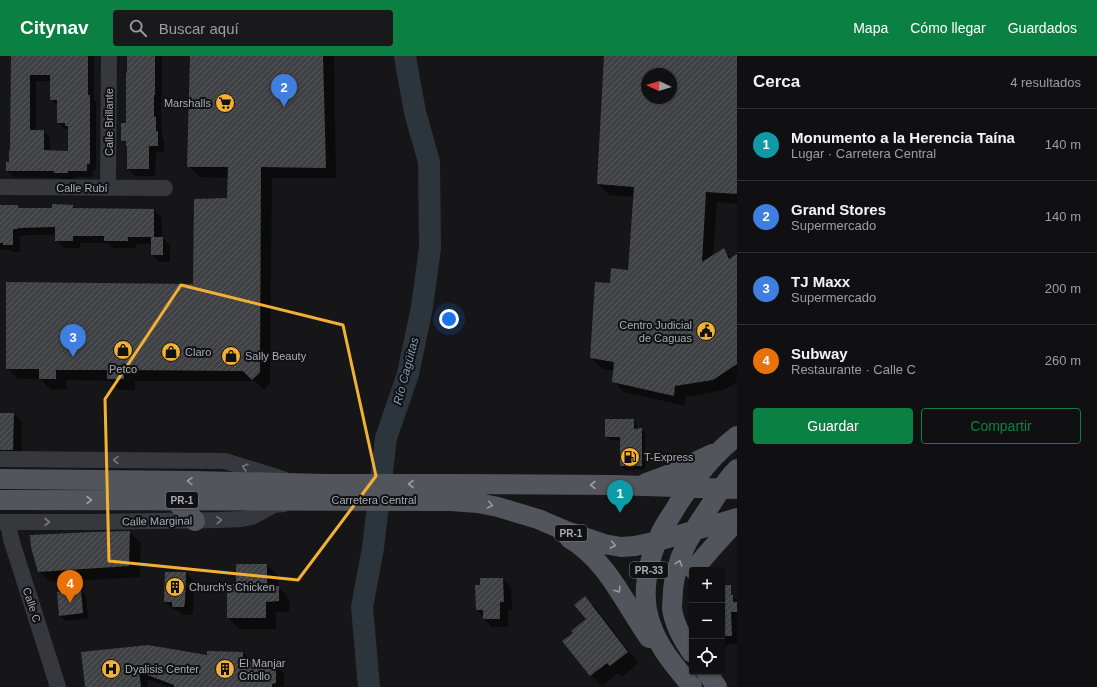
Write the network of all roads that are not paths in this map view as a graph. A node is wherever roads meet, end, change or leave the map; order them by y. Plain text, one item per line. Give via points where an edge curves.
1 (109, 56) edge
2 (0, 187) edge
3 (108, 188) junction
4 (164, 188) dead end
5 (737, 436) edge
6 (719, 451) junction
7 (0, 459) edge
8 (737, 469) edge
9 (0, 479) edge
10 (295, 483) junction
11 (628, 486) junction
12 (688, 488) junction
13 (729, 489) edge
14 (451, 492) junction
15 (321, 495) junction
16 (0, 500) edge
17 (174, 500) junction
18 (538, 519) junction
19 (737, 519) edge
20 (195, 521) junction
21 (4, 522) edge
22 (693, 531) junction
23 (658, 541) junction
24 (696, 567) edge
25 (689, 577) edge
26 (672, 609) junction
27 (689, 649) edge
28 (667, 656) junction
29 (708, 675) edge
30 (58, 687) edge
31 (692, 687) edge
32 (717, 687) edge

1 - 3 street, Calle Brillante
2 - 3 street, Calle Rubí
3 - 4 street, Calle Rubí
5 - 6 main road
6 - 11 main road via 678,471
6 - 12 main road
10 -> 7 street via 225,461
8 - 13 main road via 727,480
10 -> 9 main road, Carretera Central / PR-1
10 - 15 main road, Carretera Central / PR-1
11 - 12 main road, Carretera Central / PR-1
11 -> 14 main road, Carretera Central / PR-1
12 - 13 main road, Carretera Central / PR-1
12 - 23 main road, PR-33
13 - 22 main road, PR-33
14 - 15 main road, Carretera Central / PR-1
14 -> 18 main road, Carretera Central / PR-1 via 478,503
15 - 17 main road, Carretera Central / PR-1
20 -> 15 street, Calle Marginal via 252,517 274,505
16 -> 17 main road, Carretera Central / PR-1
17 - 20 main road
18 -> 23 main road, Carretera Central / PR-1 via 604,544 621,547
18 -> 28 main road via 585,548 597,560 643,630
19 - 22 main road, Carretera Central / PR-1
19 - 24 main road
21 -> 20 street, Calle Marginal
21 - 30 street, Calle C
22 - 23 main road, Carretera Central / PR-1
26 -> 22 main road, PR-33 via 674,580 679,561
23 - 28 main road, PR-33 via 650,561 646,599 651,626
25 - 26 main road
26 - 27 main road, PR-33 via 677,627
28 - 31 main road, PR-33
29 - 32 main road

